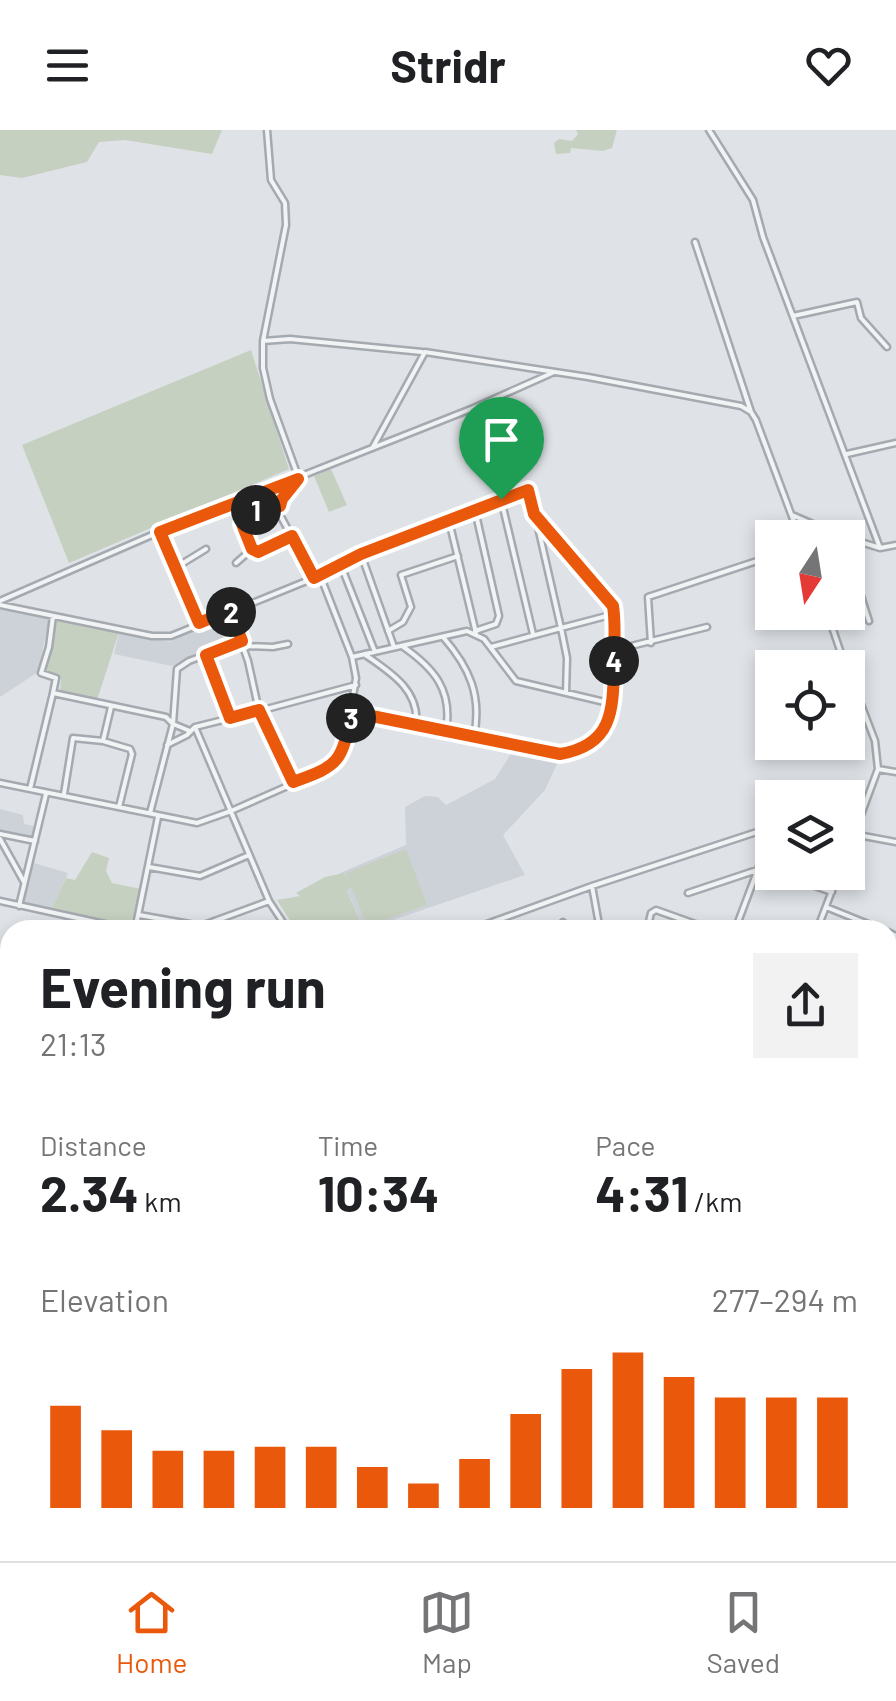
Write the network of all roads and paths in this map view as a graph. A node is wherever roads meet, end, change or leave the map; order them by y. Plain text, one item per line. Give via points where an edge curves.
1 (267, 130) edge
2 (709, 130) edge
3 (695, 242) dead end
4 (793, 316) junction
5 (263, 341) junction
6 (887, 347) dead end
7 (425, 352) junction
8 (552, 373) junction
9 (751, 412) junction
10 (896, 443) edge
11 (371, 450) junction
12 (846, 454) junction
13 (298, 479) junction
14 (501, 499) junction
15 (280, 506) junction
16 (475, 510) junction
17 (534, 514) junction
18 (792, 514) junction
19 (794, 520) edge
20 (806, 520) edge
21 (450, 521) junction
22 (160, 532) junction
23 (292, 536) junction
24 (865, 543) edge
25 (896, 546) edge
26 (880, 548) junction
27 (206, 549) dead end
28 (252, 549) junction
29 (361, 554) junction
30 (458, 556) junction
31 (755, 562) edge
32 (236, 563) dead end
33 (340, 563) junction
34 (175, 568) junction
35 (317, 577) junction
36 (0, 603) edge
37 (865, 609) edge
38 (230, 610) junction
39 (53, 614) junction
40 (614, 614) junction
41 (869, 621) dead end
42 (199, 623) junction
43 (707, 627) dead end
44 (561, 628) junction
45 (388, 631) junction
46 (476, 632) junction
47 (532, 634) junction
48 (442, 636) junction
49 (243, 643) junction
50 (651, 643) junction
51 (288, 644) dead end
52 (402, 646) junction
53 (394, 647) junction
54 (491, 647) junction
55 (614, 650) junction
56 (374, 652) junction
57 (364, 654) junction
58 (206, 655) junction
59 (352, 657) junction
60 (356, 685) junction
61 (54, 693) junction
62 (566, 693) junction
63 (613, 704) junction
64 (111, 706) junction
65 (259, 710) junction
66 (352, 712) junction
67 (865, 717) edge
68 (230, 718) junction
69 (172, 724) junction
70 (416, 724) junction
71 (193, 729) junction
72 (446, 732) junction
73 (474, 737) junction
74 (103, 741) junction
75 (167, 745) junction
76 (878, 769) junction
77 (896, 772) edge
78 (293, 782) junction
79 (0, 783) edge
80 (30, 789) junction
81 (46, 793) junction
82 (64, 796) junction
83 (865, 804) edge
84 (119, 807) junction
85 (231, 812) junction
86 (149, 814) junction
87 (158, 816) junction
88 (755, 835) edge
89 (0, 836) edge
90 (865, 836) edge
91 (35, 842) junction
92 (896, 842) edge
93 (248, 855) junction
94 (147, 866) junction
95 (755, 870) edge
96 (755, 877) edge
97 (24, 882) junction
98 (592, 886) junction
99 (826, 890) edge
100 (832, 892) joint
101 (688, 893) dead end
102 (269, 901) junction
103 (0, 902) edge
104 (20, 906) junction
105 (826, 906) junction
106 (139, 915) junction
107 (86, 920) edge
108 (137, 920) edge
109 (170, 920) edge
110 (223, 920) edge
111 (281, 920) edge
112 (498, 920) edge
113 (598, 920) edge
114 (649, 920) edge
115 (684, 920) edge
116 (739, 920) edge
117 (821, 920) edge
118 (859, 920) edge

1 - 5 street via 286,225
2 - 4 street via 753,200
3 - 9 street
4 - 6 street via 858,302 861,318
4 - 12 street
5 - 7 street
5 - 13 street via 270,399
7 - 8 street
7 - 11 street
8 - 9 street
8 - 11 street
9 - 18 street
10 - 12 street
11 - 13 street
12 - 26 street
13 - 15 street
13 - 22 street
14 - 16 street
14 - 17 street via 526,489
14 - 47 street
15 - 23 street
15 - 28 street via 254,511 242,524
16 - 21 street
16 - 46 street via 500,616
17 - 40 street via 609,599
17 - 44 street
18 - 19 street
18 - 20 street
21 - 29 street
21 - 30 street
22 - 34 street
22 - 36 street
23 - 28 street via 266,551
23 - 35 street
24 - 26 street
25 - 26 street
27 - 34 street
28 - 32 street
29 - 33 street
29 - 45 street
30 - 45 street via 401,575 411,607 404,622
30 - 46 street
31 - 50 street via 648,598
33 - 35 street
33 - 56 street
34 - 42 street
35 - 38 street
35 - 59 street
36 - 39 street
37 - 41 street
38 - 42 street
38 - 49 street
39 - 42 street via 162,638
39 - 61 street via 41,672 56,678
40 - 44 street
40 - 55 street
43 - 50 street
44 - 47 street
44 - 62 street
45 - 53 street
46 - 48 street
46 - 54 street
47 - 54 street
48 - 52 street
48 - 73 street via 471,677 478,705
49 - 51 street
49 - 58 street
49 - 65 street
50 - 55 street
52 - 53 street
52 - 72 street via 444,688
53 - 56 street
54 - 62 street via 516,681
55 - 63 street
56 - 57 street
57 - 59 street
57 - 70 street via 406,688 415,701
58 - 68 street
58 - 69 street via 177,669
59 - 60 street
60 - 65 street
60 - 66 street
61 - 64 street
61 - 80 street
62 - 63 street
63 - 73 street via 604,730 578,751 560,754
64 - 69 street
64 - 74 street
65 - 68 street
65 - 78 street
66 - 70 street
66 - 78 street via 333,766
67 - 76 street
68 - 71 street
69 - 71 street
69 - 75 street
70 - 72 street
71 - 75 street
71 - 85 street
72 - 73 street
74 - 82 street via 73,738
74 - 84 street via 132,754
75 - 86 street
76 - 77 street
76 - 83 street
78 - 85 street
79 - 80 street
80 - 81 street
81 - 82 street
81 - 91 street
82 - 84 street
84 - 86 street
85 - 87 street via 196,823
85 - 93 street
86 - 87 street
87 - 94 street
88 - 98 street
89 - 91 street
89 - 97 street
90 - 92 street
91 - 97 street
93 - 94 street via 195,877
93 - 102 street
94 - 106 street
95 - 101 street
96 - 116 street
97 - 104 street
98 - 112 street
98 - 113 street
99 - 100 street
100 - 105 street
102 - 110 street
102 - 111 street
103 - 104 street
104 - 107 street
105 - 117 street
105 - 118 street
106 - 108 street
106 - 109 street
114 - 115 street via 656,910

